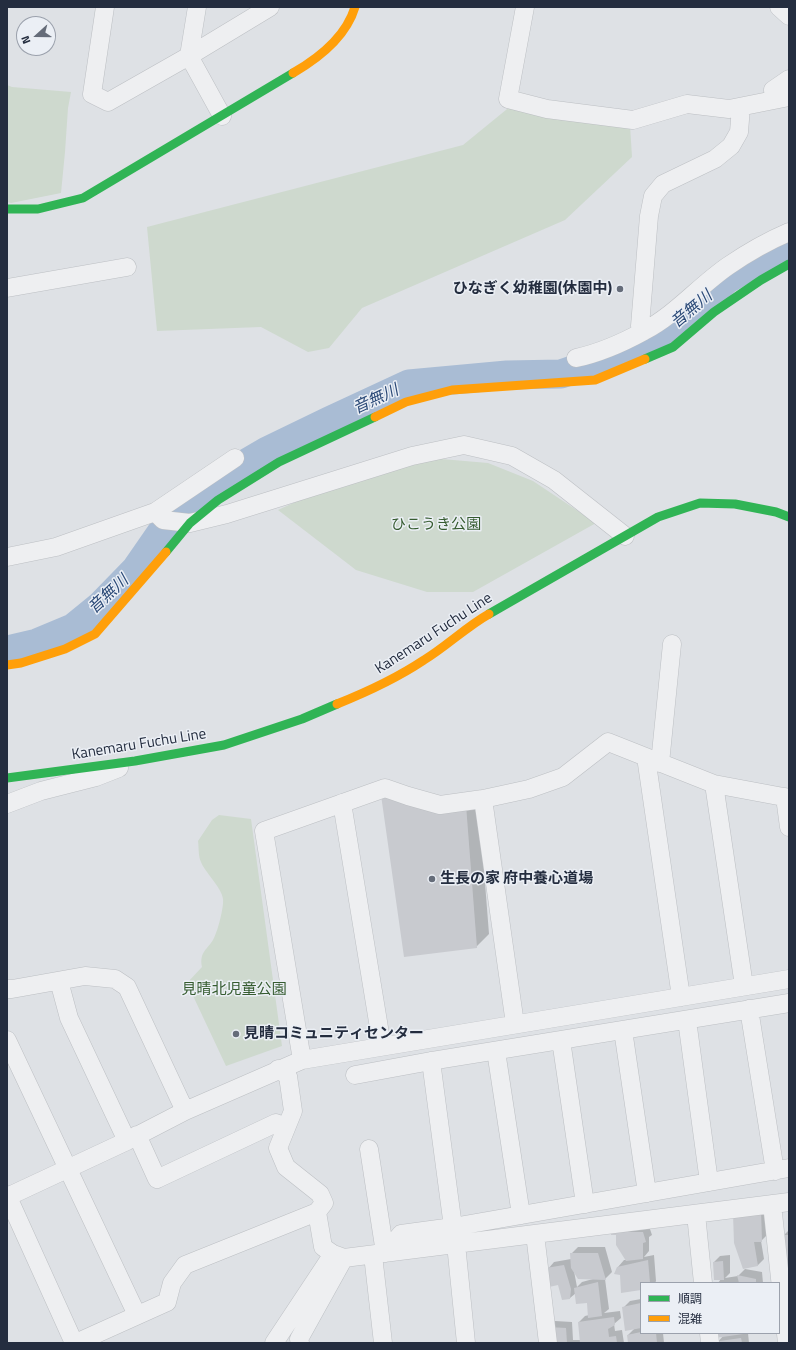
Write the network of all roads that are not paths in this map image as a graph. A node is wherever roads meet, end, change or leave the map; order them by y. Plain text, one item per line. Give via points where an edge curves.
1 (105, 7) edge
2 (197, 7) edge
3 (270, 7) edge
4 (355, 7) edge
5 (525, 7) edge
6 (779, 7) edge
7 (789, 16) edge
8 (189, 56) junction
9 (789, 79) edge
10 (782, 99) edge
11 (741, 107) junction
12 (222, 116) junction
13 (7, 209) edge
14 (789, 232) edge
15 (789, 264) edge
16 (127, 267) dead end
17 (7, 288) edge
18 (644, 331) junction
19 (576, 358) dead end
20 (235, 458) dead end
21 (159, 516) junction
22 (789, 518) edge
23 (190, 523) junction
24 (625, 536) junction
25 (7, 557) edge
26 (672, 644) dead end
27 (7, 665) edge
28 (653, 760) junction
29 (135, 761) junction
30 (7, 778) edge
31 (714, 784) junction
32 (787, 797) edge
33 (483, 799) junction
34 (342, 803) junction
35 (7, 804) edge
36 (789, 827) edge
37 (789, 979) edge
38 (58, 980) junction
39 (744, 986) junction
40 (7, 989) edge
41 (681, 997) junction
42 (789, 1003) edge
43 (749, 1009) junction
44 (687, 1020) junction
45 (515, 1024) junction
46 (623, 1030) junction
47 (7, 1040) edge
48 (561, 1040) junction
49 (382, 1046) junction
50 (496, 1051) junction
51 (302, 1060) junction
52 (431, 1061) junction
53 (278, 1069) junction
54 (355, 1075) dead end
55 (185, 1111) junction
56 (286, 1127) junction
57 (132, 1138) junction
58 (369, 1149) dead end
59 (68, 1167) junction
60 (782, 1169) edge
61 (709, 1182) junction
62 (647, 1193) junction
63 (7, 1196) edge
64 (781, 1203) edge
65 (584, 1204) junction
66 (317, 1212) junction
67 (696, 1214) junction
68 (521, 1215) junction
69 (453, 1226) junction
70 (535, 1234) junction
71 (456, 1244) junction
72 (379, 1254) junction
73 (338, 1256) junction
74 (703, 1282) edge
75 (137, 1315) junction
76 (75, 1343) edge
77 (274, 1343) edge
78 (300, 1343) edge
79 (383, 1343) edge
80 (466, 1343) edge
81 (548, 1343) edge
82 (787, 1343) edge

1 - 8 street via 92,94 108,102
2 - 8 street
3 - 8 street
4 - 12 street via 351,20 330,47 308,65
5 - 11 street via 508,99 547,109 633,120 687,104 729,109
6 - 7 street
8 - 12 street
9 - 10 street via 773,90
10 - 11 street
11 - 18 street via 739,132 731,146 715,160 663,184 654,196 649,216 640,326
12 - 13 street via 83,198 38,209
14 - 18 street via 728,266
15 - 23 street via 714,312 673,347 654,356 595,380 452,390 406,402 279,462 218,500
16 - 17 street
18 - 19 street via 592,354
20 - 21 street
21 - 23 street
21 - 25 street via 56,547
22 - 24 street, Kanemaru Fuchu Line via 776,512 735,504 700,503 658,517
23 - 24 street via 227,514 412,456 464,445 512,456 554,480
23 - 27 street via 95,634 65,649
24 - 29 street, Kanemaru Fuchu Line via 479,620 424,660 371,690 302,719 224,745
26 - 28 street
28 - 31 street
28 - 33 street via 608,742 563,777 529,789
28 - 41 street
29 - 30 street, Kanemaru Fuchu Line
29 - 35 street via 96,777 41,791
31 - 32 street
31 - 39 street
32 - 36 street
33 - 34 street via 440,805 385,788
33 - 45 street
34 - 49 street
34 - 51 street via 264,831
37 - 39 street
38 - 40 street
38 - 55 street via 85,976 115,979 127,987
38 - 57 street via 69,1018
39 - 41 street
41 - 45 street
42 - 43 street
43 - 44 street
43 - 60 street
44 - 46 street
44 - 61 street
45 - 49 street
46 - 48 street
46 - 62 street
47 - 59 street
48 - 50 street
48 - 65 street
49 - 51 street
50 - 52 street
50 - 68 street
51 - 53 street
52 - 54 street
52 - 69 street
53 - 55 street
53 - 56 street via 288,1076 293,1111
55 - 57 street
56 - 57 street via 276,1123 157,1179
56 - 66 street via 278,1148 286,1167 320,1194 324,1203
57 - 59 street
58 - 72 street
59 - 63 street
59 - 75 street
60 - 61 street
61 - 62 street
62 - 65 street
63 - 76 street
64 - 67 street
64 - 82 street
65 - 68 street
66 - 73 street via 323,1247
66 - 75 street via 186,1265 172,1283 166,1302
67 - 70 street
67 - 74 street
68 - 69 street
69 - 72 street via 401,1234
70 - 71 street
70 - 81 street
71 - 72 street
71 - 80 street
72 - 73 street
72 - 79 street
73 - 77 street
73 - 78 street via 299,1340
75 - 76 street

